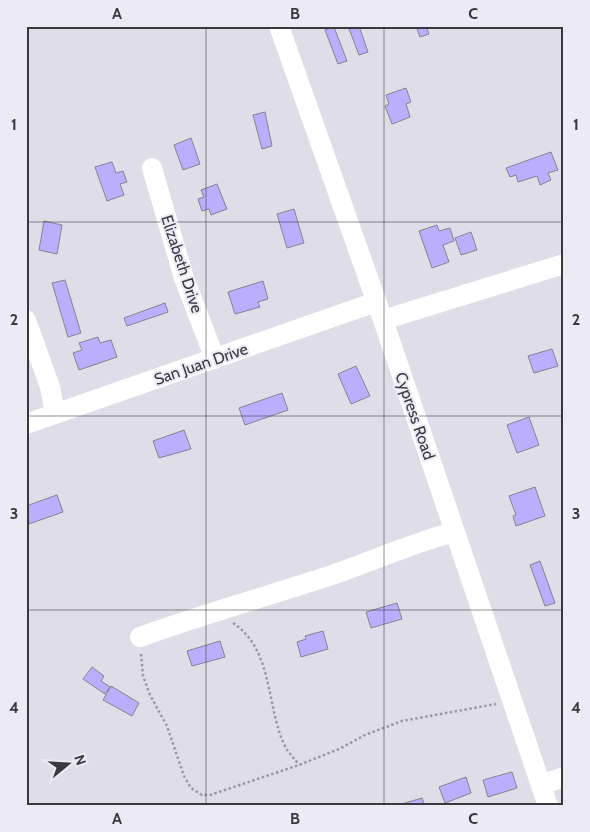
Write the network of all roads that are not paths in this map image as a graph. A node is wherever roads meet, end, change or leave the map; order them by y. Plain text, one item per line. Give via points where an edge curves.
1 (280, 27) edge
2 (152, 168) dead end
3 (564, 264) edge
4 (379, 311) junction
5 (26, 320) edge
6 (215, 359) junction
7 (55, 414) junction
8 (26, 424) edge
9 (454, 532) junction
10 (140, 637) road end
11 (564, 777) edge
12 (541, 784) junction
13 (548, 806) edge

1 - 4 street, Cypress Road
2 - 6 street, Elizabeth Drive via 184,278
3 - 4 street, San Juan Drive
4 - 6 street, San Juan Drive
4 - 9 street, Cypress Road
5 - 7 street via 47,379
6 - 7 street, San Juan Drive
7 - 8 street, San Juan Drive
9 - 10 street
9 - 12 street, Cypress Road
11 - 12 street
12 - 13 street, Cypress Road

